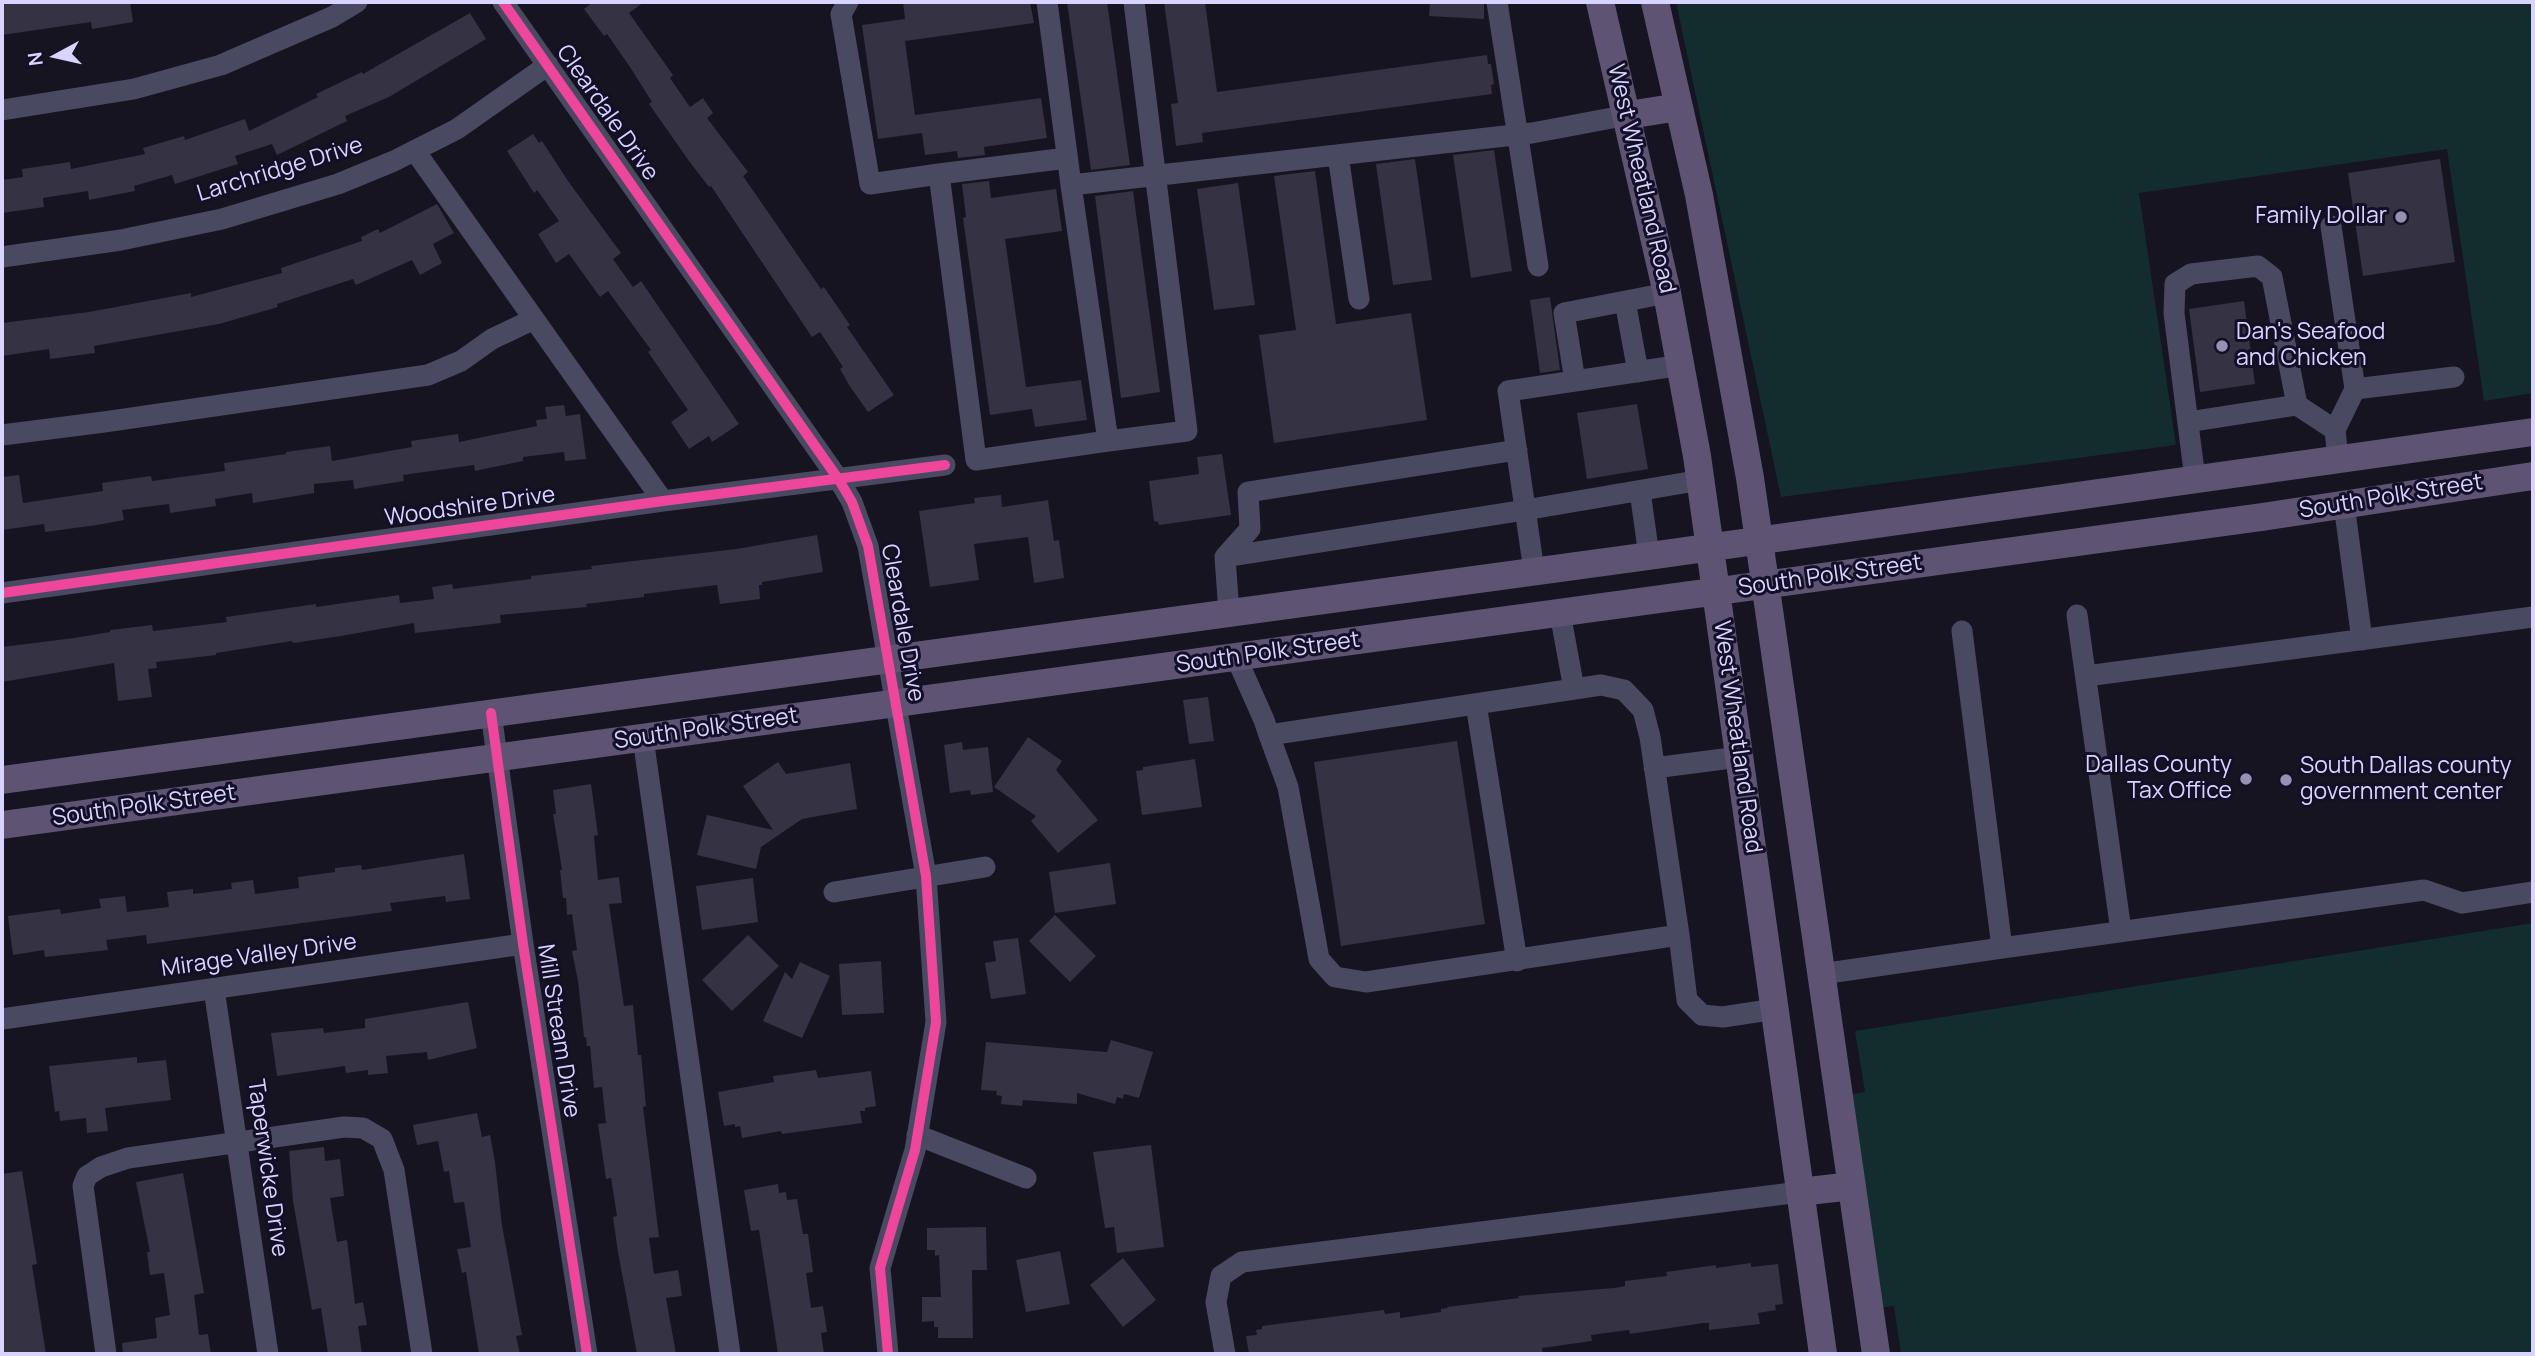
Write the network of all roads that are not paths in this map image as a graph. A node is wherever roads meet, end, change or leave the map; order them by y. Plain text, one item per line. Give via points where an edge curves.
1 (356, 2) edge
2 (503, 2) edge
3 (848, 2) edge
4 (1046, 2) edge
5 (1133, 2) edge
6 (1497, 2) edge
7 (1601, 2) edge
8 (1655, 2) edge
9 (548, 65) junction
10 (1679, 107) junction
11 (2, 110) edge
12 (1628, 115) junction
13 (1517, 134) junction
14 (415, 151) junction
15 (1338, 155) junction
16 (1068, 158) junction
17 (939, 174) junction
18 (1155, 176) junction
19 (1071, 185) junction
20 (2331, 226) dead end
21 (2, 257) edge
22 (1538, 266) dead end
23 (1667, 293) junction
24 (1359, 299) dead end
25 (1625, 301) junction
26 (534, 319) junction
27 (1682, 365) junction
28 (1638, 372) junction
29 (2455, 377) dead end
30 (1575, 381) junction
31 (2356, 389) junction
32 (2297, 405) junction
33 (2188, 422) junction
34 (2335, 430) junction
35 (2533, 432) edge
36 (2, 435) edge
37 (1108, 441) junction
38 (1517, 450) junction
39 (2338, 459) junction
40 (945, 465) dead end
41 (2533, 476) edge
42 (839, 480) junction
43 (1701, 480) junction
44 (2194, 480) junction
45 (1640, 491) junction
46 (663, 501) junction
47 (2344, 504) junction
48 (1525, 510) junction
49 (1758, 541) junction
50 (1710, 547) junction
51 (1649, 556) junction
52 (1224, 557) junction
53 (1534, 571) junction
54 (1765, 585) junction
55 (1716, 592) junction
56 (2, 593) edge
57 (1229, 613) junction
58 (1560, 613) junction
59 (2077, 615) dead end
60 (2533, 617) edge
61 (1962, 631) dead end
62 (2361, 640) junction
63 (1236, 657) junction
64 (888, 659) junction
65 (2085, 676) junction
66 (1574, 689) junction
67 (895, 704) junction
68 (1476, 704) junction
69 (491, 713) junction
70 (1269, 735) junction
71 (643, 738) junction
72 (1739, 757) junction
73 (498, 758) junction
74 (1654, 768) junction
75 (2, 780) edge
76 (2, 825) edge
77 (985, 867) dead end
78 (926, 876) junction
79 (834, 892) dead end
80 (2533, 892) edge
81 (2121, 931) junction
82 (1679, 935) junction
83 (523, 944) junction
84 (2002, 948) junction
85 (1517, 961) junction
86 (1821, 974) junction
87 (214, 989) junction
88 (1775, 1009) junction
89 (2, 1019) edge
90 (917, 1135) junction
91 (236, 1141) junction
92 (1026, 1178) dead end
93 (1852, 1186) junction
94 (1800, 1192) junction
95 (106, 1354) edge
96 (268, 1354) edge
97 (422, 1354) edge
98 (586, 1354) edge
99 (730, 1354) edge
100 (888, 1354) edge
101 (1225, 1354) edge
102 (1823, 1354) edge
103 (1876, 1354) edge

1 - 11 street via 221,65 134,89
2 - 9 street, Cleardale Drive
3 - 17 street via 841,14 870,184
4 - 16 street
5 - 18 street
6 - 13 street
7 - 12 main road, West Wheatland Road
8 - 10 main road
9 - 14 street, Larchridge Drive via 457,129
9 - 42 street, Cleardale Drive
10 - 12 main road
10 - 49 main road via 1709,249
12 - 13 street
12 - 23 main road, West Wheatland Road
13 - 15 street
13 - 22 street
14 - 21 street, Larchridge Drive via 338,184 222,219 121,240
14 - 26 street
15 - 18 street
15 - 24 street
16 - 17 street
16 - 19 street
17 - 37 street via 976,460
18 - 19 street
18 - 37 street via 1187,431
19 - 37 street
20 - 31 street
23 - 25 street
23 - 27 main road, West Wheatland Road
25 - 28 street
25 - 30 street via 1564,313
26 - 36 street via 428,375
26 - 46 street
27 - 28 street
27 - 43 main road, West Wheatland Road
28 - 30 street
29 - 31 street
30 - 38 street via 1508,391
31 - 34 street
32 - 33 street
32 - 33 street via 2272,277 2258,266 2191,274 2175,284 2174,313
32 - 34 street
33 - 44 street
34 - 39 street
35 - 39 main road, South Polk Street
38 - 48 street
38 - 52 street via 1248,492 1250,529
39 - 44 main road, South Polk Street
39 - 47 main road
40 - 42 street, Woodshire Drive
41 - 47 main road, South Polk Street
42 - 46 street, Woodshire Drive
42 - 64 street, Cleardale Drive via 868,546
43 - 45 street
43 - 50 main road, West Wheatland Road
44 - 49 main road, South Polk Street
45 - 48 street
45 - 51 street
46 - 56 street, Woodshire Drive
47 - 54 main road, South Polk Street
47 - 62 street
48 - 52 street
48 - 53 street
49 - 50 main road, South Polk Street
49 - 54 main road
50 - 51 main road, South Polk Street
50 - 55 main road, West Wheatland Road
51 - 53 main road, South Polk Street
52 - 57 street
53 - 57 main road, South Polk Street
54 - 55 main road, South Polk Street
54 - 86 main road
55 - 58 main road, South Polk Street
55 - 72 main road, West Wheatland Road
57 - 63 main road
57 - 64 main road, South Polk Street
58 - 63 main road, South Polk Street
58 - 66 street
59 - 65 street
60 - 62 street
61 - 84 street
62 - 65 street
63 - 67 main road, South Polk Street
63 - 70 street
64 - 67 street, Cleardale Drive
64 - 69 main road, South Polk Street
65 - 81 street
66 - 68 street
66 - 74 street via 1601,685 1624,690 1643,710
67 - 71 main road, South Polk Street
67 - 78 street, Cleardale Drive
68 - 70 street
68 - 85 street
69 - 73 street, Mill Stream Drive
69 - 75 main road, South Polk Street
70 - 85 street via 1288,787 1318,959 1335,977 1366,982
71 - 73 main road, South Polk Street
71 - 99 street
72 - 74 street
72 - 88 main road, West Wheatland Road
73 - 76 main road, South Polk Street
73 - 83 street, Mill Stream Drive
74 - 82 street
77 - 78 street
78 - 79 street
78 - 90 street, Cleardale Drive via 936,1022
80 - 81 street via 2462,903 2424,890
81 - 84 street
82 - 85 street
82 - 88 street via 1687,1000 1702,1015 1723,1017
83 - 87 street, Mirage Valley Drive
83 - 98 street, Mill Stream Drive
84 - 86 street
86 - 93 main road
87 - 89 street, Mirage Valley Drive
87 - 91 street, Taperwicke Drive
88 - 94 main road, West Wheatland Road
90 - 92 street
90 - 100 street, Cleardale Drive via 880,1268
91 - 95 street via 128,1158 87,1176 83,1186
91 - 96 street, Taperwicke Drive
91 - 97 street via 344,1127 363,1128 382,1139 394,1170
93 - 94 main road
93 - 103 main road
94 - 101 street via 1242,1262 1221,1276 1216,1302
94 - 102 main road, West Wheatland Road

